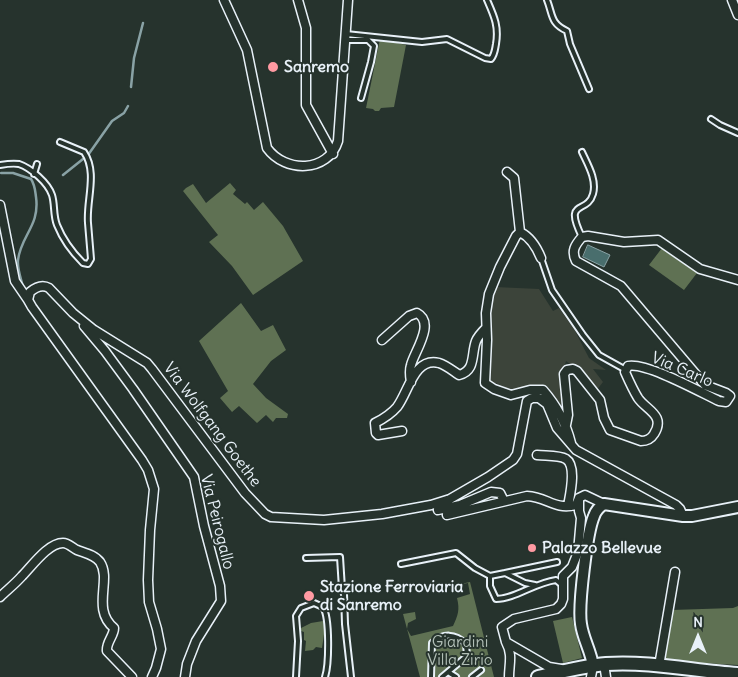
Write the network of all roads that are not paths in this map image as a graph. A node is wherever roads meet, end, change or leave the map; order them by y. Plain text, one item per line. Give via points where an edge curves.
1 (224, 0) edge
2 (298, 0) edge
3 (348, 0) edge
4 (487, 0) edge
5 (547, 0) edge
6 (732, 0) edge
7 (738, 15) edge
8 (345, 37) junction
9 (589, 89) dead end
10 (361, 98) dead end
11 (711, 119) dead end
12 (738, 132) edge
13 (60, 142) dead end
14 (582, 152) dead end
15 (333, 154) junction
16 (38, 164) dead end
17 (0, 165) edge
18 (507, 172) dead end
19 (34, 174) junction
20 (0, 205) edge
21 (520, 232) junction
22 (582, 237) junction
23 (541, 258) joint
24 (738, 280) edge
25 (28, 300) junction
26 (73, 313) junction
27 (486, 328) junction
28 (382, 340) dead end
29 (626, 370) junction
30 (411, 382) junction
31 (566, 425) junction
32 (402, 431) dead end
33 (572, 445) junction
34 (537, 455) dead end
35 (579, 498) junction
36 (504, 501) junction
37 (604, 504) junction
38 (568, 506) junction
39 (738, 507) edge
40 (438, 510) dead end
41 (447, 515) dead end
42 (683, 516) junction
43 (306, 558) dead end
44 (557, 562) dead end
45 (401, 564) dead end
46 (675, 572) dead end
47 (505, 574) junction
48 (490, 576) junction
49 (535, 585) junction
50 (563, 587) junction
51 (0, 598) edge
52 (506, 642) junction
53 (659, 666) junction
54 (481, 670) dead end
55 (568, 670) junction
56 (599, 671) edge
57 (448, 672) junction
58 (738, 674) edge
59 (132, 677) edge
60 (152, 677) edge
61 (185, 677) edge
62 (296, 677) edge
63 (325, 677) edge
64 (351, 677) edge
65 (431, 677) edge
66 (442, 677) edge
67 (456, 677) edge
68 (472, 677) edge
69 (509, 677) edge
70 (538, 677) edge

1 - 15 street via 247,50 267,148 273,156 294,166 319,162
2 - 15 street via 306,28 306,105
3 - 8 street
4 - 8 lane via 498,32 491,59 447,40 422,42
5 - 9 lane via 551,18 558,27 567,31
6 - 7 street
8 - 10 lane via 368,40 374,46
8 - 15 street via 339,134
11 - 12 lane
13 - 19 lane via 84,152 89,165 91,259 88,264 83,264 62,236 56,223 53,197 48,186
14 - 22 lane via 594,185 591,198 575,214
16 - 19 lane
17 - 19 lane via 20,165
18 - 21 street via 514,178
20 - 25 street via 15,281
21 - 23 street
21 - 27 street, Via Carlo via 489,294
22 - 24 street via 624,242 658,240 700,269
22 - 29 street, Via Carlo via 574,248 576,261 621,286 705,385 726,393 730,399 719,401 636,365 628,366
23 - 29 lane via 552,290 583,335 599,355
25 - 26 street, Via Wolfgang Goethe via 34,288 46,286
25 - 60 street via 148,470 154,489 149,595 160,649
26 - 33 street, Via Wolfgang Goethe via 152,368 245,493 271,517 324,520 382,514 450,499 513,460 527,401 532,398 544,401 557,428
26 - 61 street, Via Peirogallo via 105,351 194,477 221,601 196,641
27 - 30 street, Via Carlo via 476,341 466,374 459,375 441,363 429,362 423,364
27 - 31 street, Via Carlo via 485,383 511,395 543,390
28 - 30 street, Via Carlo via 409,316 417,313 422,316 424,330 411,363
29 - 31 street, Via Carlo via 639,399 657,418 657,429 651,439 641,442 610,430 600,400 577,371 571,369 564,374
30 - 32 street, Via Carlo via 396,407 375,423 378,435
31 - 33 street, Via Carlo
33 - 42 street, Via Wolfgang Goethe via 590,459 676,505
34 - 38 street via 564,458 569,462 572,480
35 - 37 street via 585,495
35 - 38 street via 576,505
35 - 50 street via 578,552 572,567 563,576
36 - 38 street via 535,497
36 - 40 street via 500,493 490,492
36 - 41 street
37 - 42 street
37 - 56 street via 598,508 591,527 581,624
39 - 42 street
43 - 64 lane via 340,558
44 - 47 lane
45 - 48 lane via 456,553
46 - 53 street
47 - 48 lane
47 - 49 lane
48 - 49 lane via 490,586 496,599
49 - 50 lane via 556,580
50 - 52 street via 561,604 556,609 514,619 502,627
51 - 59 street via 56,544 65,543 94,556 103,569 102,603 106,620 114,628 107,650
52 - 55 street via 549,667
52 - 69 street via 512,659
53 - 56 main road
53 - 58 main road
54 - 68 lane
55 - 56 main road
55 - 70 main road
57 - 65 lane via 467,656 468,651 461,640 448,635 432,643
57 - 66 lane
57 - 67 lane
62 - 63 lane via 296,616 302,608 314,603 324,607 327,616 328,662

